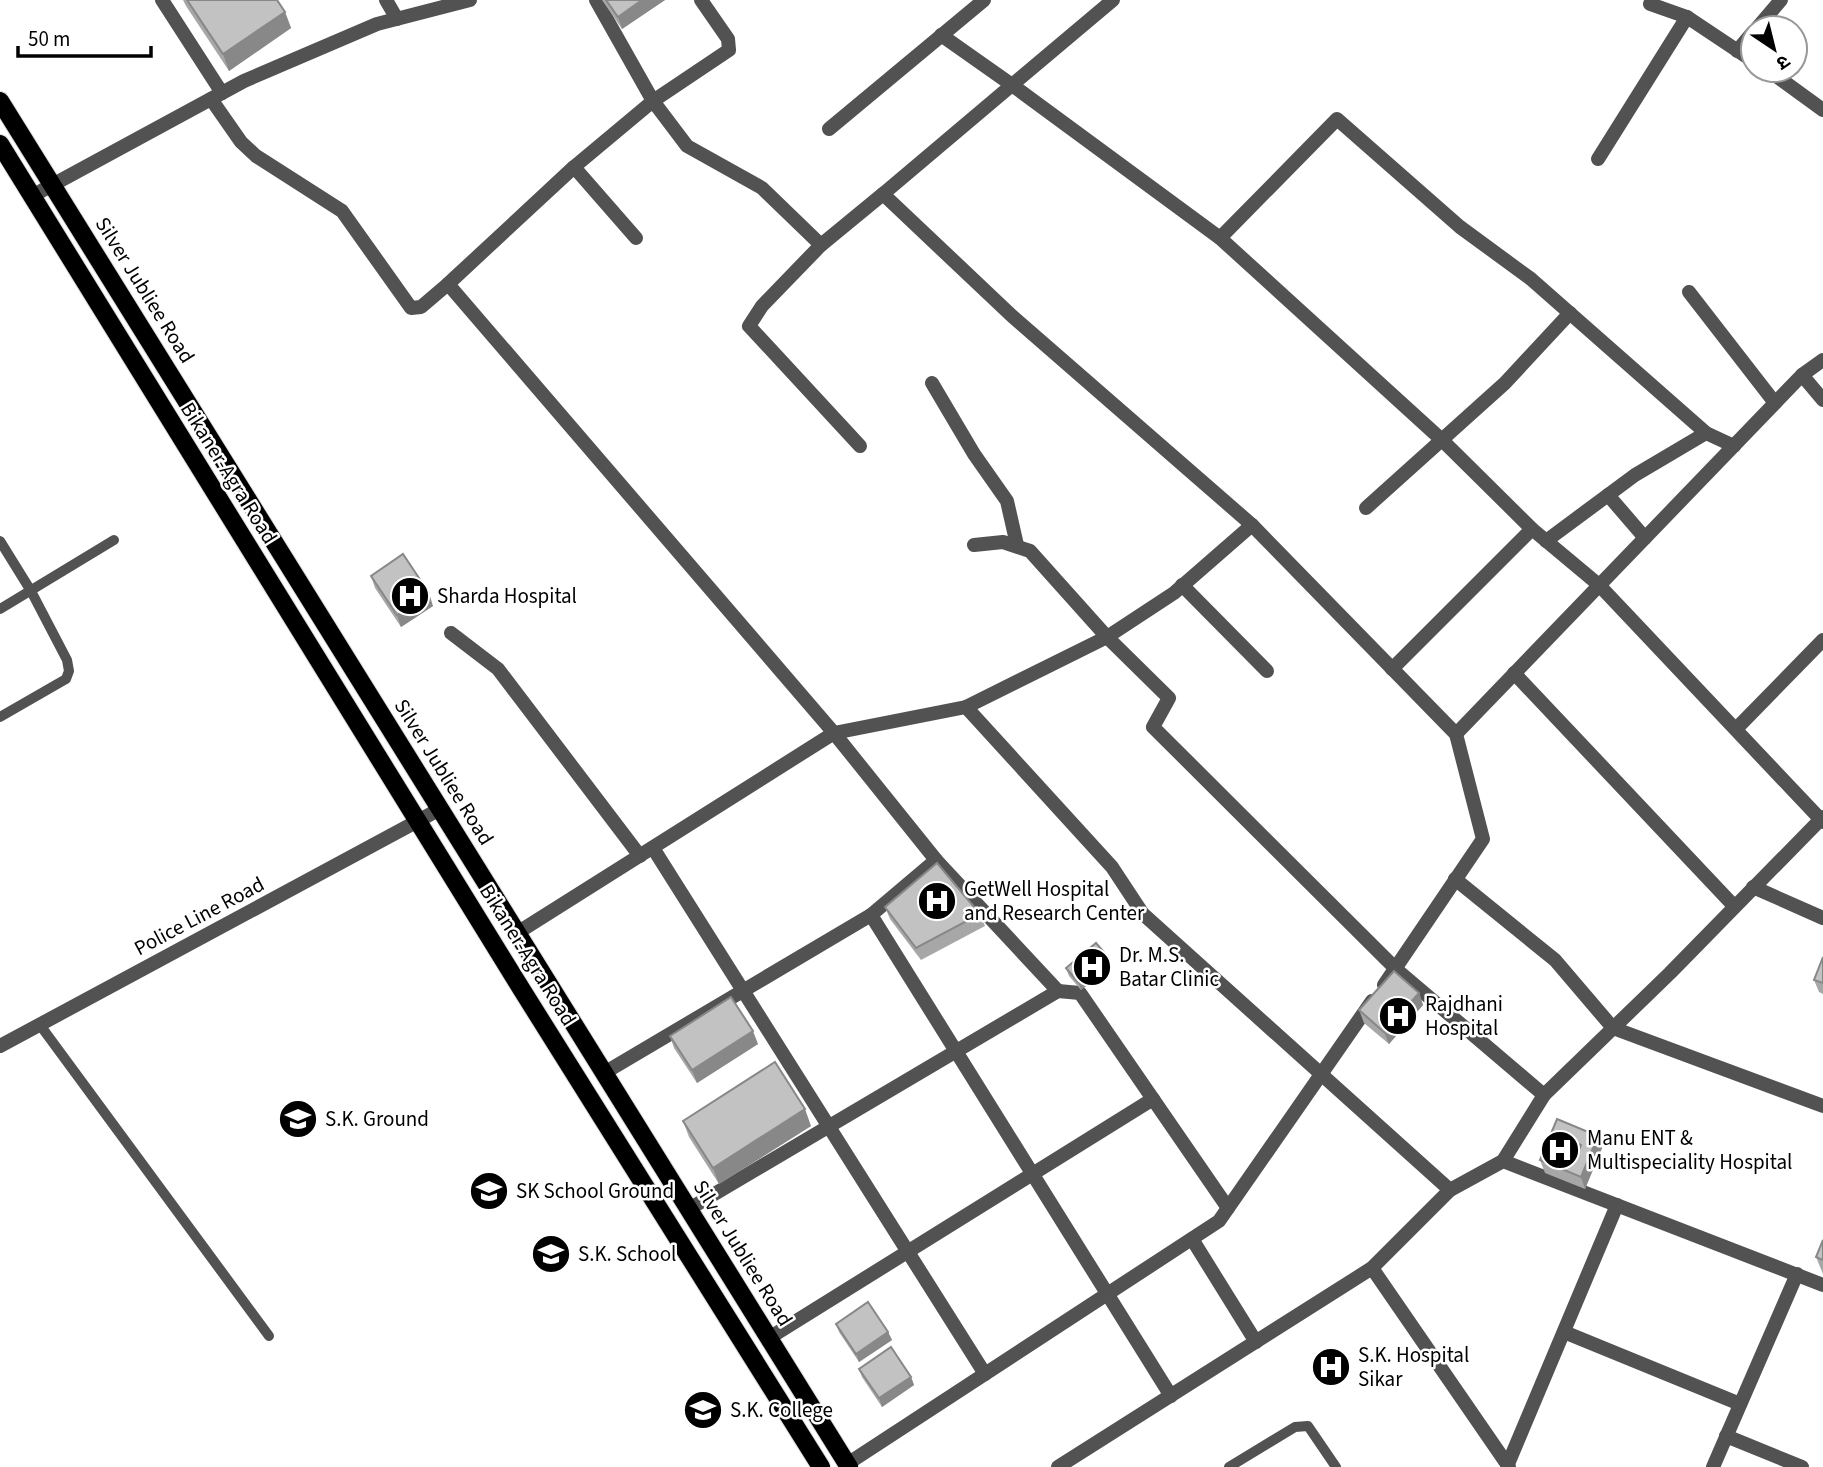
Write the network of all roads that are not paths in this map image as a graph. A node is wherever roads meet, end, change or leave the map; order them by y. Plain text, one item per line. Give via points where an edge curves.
1 (162, 0) edge
2 (386, 0) edge
3 (470, 0) edge
4 (596, 0) edge
5 (701, 0) edge
6 (984, 0) edge
7 (1113, 0) edge
8 (1781, 0) edge
9 (1650, 4) dead end
10 (1769, 14) edge
11 (1686, 17) junction
12 (397, 19) junction
13 (941, 35) junction
14 (1739, 49) edge
15 (1737, 51) joint
16 (1787, 84) edge
17 (1012, 85) junction
18 (216, 96) junction
19 (0, 101) edge
20 (653, 101) junction
21 (1823, 110) edge
22 (829, 129) dead end
23 (0, 144) edge
24 (1598, 159) dead end
25 (574, 167) junction
26 (52, 184) junction
27 (883, 194) junction
28 (32, 196) junction
29 (636, 238) dead end
30 (1220, 238) junction
31 (821, 246) junction
32 (448, 284) junction
33 (1689, 292) dead end
34 (1570, 313) junction
35 (1823, 360) edge
36 (1802, 375) junction
37 (932, 383) dead end
38 (1823, 400) edge
39 (1775, 403) junction
40 (1706, 433) junction
41 (1443, 442) junction
42 (860, 446) dead end
43 (1734, 446) junction
44 (1608, 495) junction
45 (1366, 508) dead end
46 (1252, 526) junction
47 (1532, 529) junction
48 (1645, 538) junction
49 (114, 540) dead end
50 (0, 541) edge
51 (1546, 541) junction
52 (974, 545) dead end
53 (1017, 545) junction
54 (1182, 585) junction
55 (1599, 585) junction
56 (31, 591) junction
57 (0, 608) edge
58 (452, 633) dead end
59 (1107, 637) junction
60 (1823, 640) edge
61 (1392, 669) junction
62 (1267, 671) dead end
63 (1514, 673) junction
64 (966, 707) junction
65 (0, 717) edge
66 (1737, 728) junction
67 (834, 733) junction
68 (1455, 734) junction
69 (440, 809) junction
70 (1822, 819) edge
71 (418, 822) junction
72 (646, 852) junction
73 (936, 860) junction
74 (1455, 879) junction
75 (1753, 887) junction
76 (1734, 906) junction
77 (872, 915) junction
78 (1823, 918) edge
79 (517, 933) junction
80 (1398, 970) junction
81 (743, 991) junction
82 (1058, 991) junction
83 (40, 1025) junction
84 (1613, 1028) junction
85 (0, 1046) edge
86 (957, 1051) junction
87 (604, 1073) junction
88 (1320, 1073) junction
89 (1544, 1095) junction
90 (1153, 1099) junction
91 (1823, 1106) edge
92 (828, 1127) junction
93 (1503, 1161) junction
94 (1033, 1174) junction
95 (1450, 1190) junction
96 (1617, 1205) junction
97 (1228, 1208) junction
98 (689, 1209) junction
99 (1192, 1239) junction
100 (906, 1250) junction
101 (1372, 1268) junction
102 (1797, 1274) junction
103 (1823, 1285) edge
104 (1107, 1294) junction
105 (1564, 1332) junction
106 (269, 1336) dead end
107 (769, 1338) junction
108 (1256, 1342) junction
109 (985, 1374) junction
110 (1171, 1396) junction
111 (1740, 1404) junction
112 (1726, 1436) junction
113 (848, 1466) edge
114 (1508, 1466) edge
115 (821, 1467) edge
116 (1058, 1467) edge
117 (1229, 1467) edge
118 (1336, 1467) edge
119 (1713, 1467) edge
120 (1802, 1467) edge

1 - 18 street
2 - 12 street
3 - 12 street
4 - 20 street
5 - 20 street via 728,39 729,50
6 - 13 street
7 - 17 street
8 - 10 street
9 - 11 street
11 - 15 street
11 - 24 street
12 - 18 street
13 - 17 street
13 - 22 street
14 - 15 street
16 - 21 street
17 - 27 street
17 - 30 street
18 - 26 street
18 - 32 street via 241,142 256,156 342,211 411,308 421,307
19 - 26 main road, Silver Jubliee Road
20 - 25 street
20 - 31 street via 687,146 762,188
23 - 28 main road, Bikaner-Agra Road
25 - 29 street
25 - 32 street
26 - 28 street
26 - 69 main road, Silver Jubliee Road
27 - 31 street
27 - 46 street via 1012,316
28 - 71 main road, Bikaner-Agra Road
30 - 34 street via 1337,119 1460,227
30 - 41 street
31 - 42 street via 762,306 749,326
32 - 67 street
33 - 39 street
34 - 40 street
34 - 41 street
35 - 36 street
36 - 38 street
36 - 39 street
37 - 53 street via 1007,502
39 - 43 street
40 - 43 street
40 - 44 street
41 - 45 street
41 - 47 street
43 - 48 street
44 - 48 street
44 - 51 street
46 - 54 street
46 - 61 street
47 - 51 street
47 - 61 street
48 - 55 street
49 - 56 lane
50 - 56 lane
51 - 55 street
52 - 53 street
53 - 59 street via 1045,564
54 - 59 street
54 - 62 street
55 - 63 street
55 - 66 street
56 - 57 lane
56 - 65 lane via 69,671 66,679
58 - 72 street via 505,677
59 - 64 street
59 - 80 street via 1169,698 1153,727
60 - 66 street
61 - 68 street
63 - 68 street
63 - 76 street
64 - 67 street
64 - 88 street via 1112,867 1143,914
66 - 70 street
67 - 72 street
67 - 73 street
68 - 74 street via 1483,839
69 - 71 street, Police Line Road
69 - 79 main road, Silver Jubliee Road
70 - 75 street
71 - 83 street, Police Line Road
71 - 115 main road, Bikaner-Agra Road
72 - 79 street
72 - 81 street
73 - 77 street
73 - 82 street
74 - 80 street
74 - 84 street via 1555,960
75 - 76 street
75 - 78 street
76 - 84 street
77 - 81 street
77 - 86 street
79 - 87 main road, Silver Jubliee Road
80 - 88 street via 1357,1018
80 - 89 street
81 - 87 street
81 - 92 street
82 - 86 street
82 - 90 street via 1080,993
83 - 85 street, Police Line Road
83 - 106 lane
84 - 89 street
84 - 91 street
86 - 92 street
86 - 94 street
87 - 98 main road, Silver Jubliee Road
88 - 95 street
88 - 97 street
89 - 93 street
90 - 94 street
90 - 97 street
92 - 98 street
92 - 100 street
93 - 95 street
93 - 96 street
94 - 100 street
94 - 104 street
95 - 101 street
96 - 102 street
96 - 105 street
97 - 99 street via 1219,1221
98 - 107 main road, Silver Jubliee Road
99 - 104 street
99 - 108 street
100 - 107 street
100 - 109 street
101 - 108 street
101 - 114 street
102 - 103 street
102 - 111 street
104 - 109 street
104 - 110 street
105 - 111 street
105 - 114 street
107 - 113 main road, Silver Jubliee Road
108 - 110 street
109 - 113 street
110 - 116 street
111 - 112 street
112 - 119 street
112 - 120 street
117 - 118 lane via 1295,1427 1308,1426

